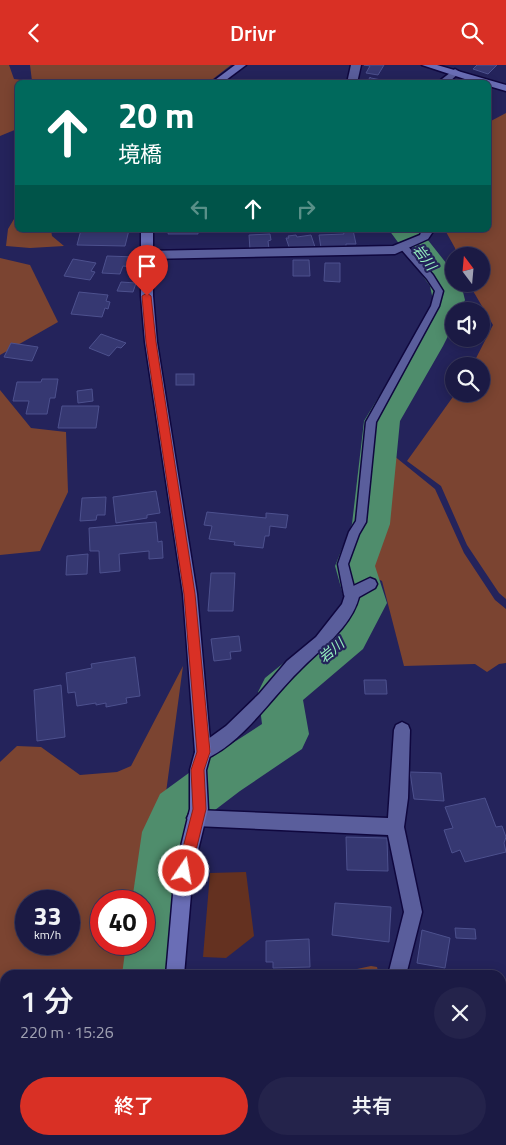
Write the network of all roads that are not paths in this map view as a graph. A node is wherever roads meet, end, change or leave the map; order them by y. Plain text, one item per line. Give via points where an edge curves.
1 (241, 65) edge
2 (356, 65) edge
3 (428, 65) edge
4 (463, 65) edge
5 (455, 72) junction
6 (219, 80) edge
7 (353, 80) edge
8 (445, 80) edge
9 (480, 80) edge
10 (491, 83) edge
11 (506, 88) edge
12 (148, 232) edge
13 (426, 233) edge
14 (403, 247) junction
15 (146, 255) junction
16 (370, 584) dead end
17 (351, 594) junction
18 (402, 730) dead end
19 (203, 752) junction
20 (197, 813) junction
21 (396, 827) junction
22 (175, 970) edge
23 (397, 970) edge

1 - 6 street
2 - 7 street
3 - 5 street
4 - 5 street
5 - 8 street
5 - 9 street
10 - 11 street
12 - 15 street
13 - 14 street
14 - 15 street via 395,250
14 - 17 lane via 440,291 422,331 371,422 361,522 343,564
15 - 19 street via 151,342 190,594
16 - 17 street
17 - 19 street via 349,606 321,642 293,665 265,699 232,731
18 - 21 street
19 - 20 street via 198,770
20 - 21 street
20 - 22 street via 184,871
21 - 23 street via 413,912

